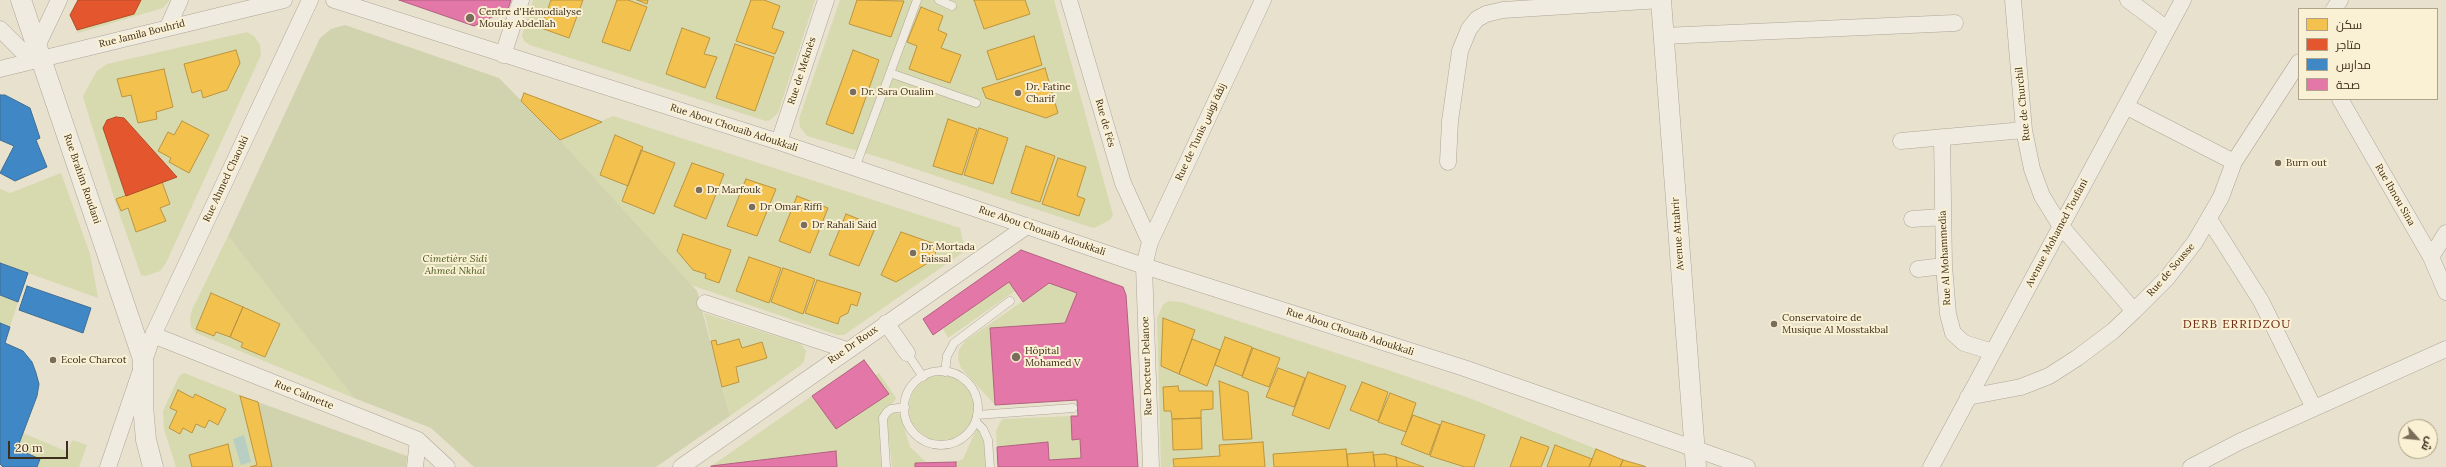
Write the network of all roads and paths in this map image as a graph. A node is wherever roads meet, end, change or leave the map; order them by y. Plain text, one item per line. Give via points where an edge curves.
1 (21, 0) edge
2 (58, 0) edge
3 (180, 0) edge
4 (284, 0) edge
5 (310, 0) edge
6 (334, 0) edge
7 (522, 0) edge
8 (826, 0) edge
9 (917, 0) edge
10 (938, 0) edge
11 (1069, 0) edge
12 (1263, 0) edge
13 (1661, 0) edge
14 (2013, 0) edge
15 (2128, 0) edge
16 (2183, 0) edge
17 (952, 6) dead end
18 (1955, 23) dead end
19 (168, 27) junction
20 (0, 29) edge
21 (2167, 29) junction
22 (1664, 36) junction
23 (37, 55) junction
24 (503, 55) junction
25 (2298, 64) edge
26 (0, 68) edge
27 (890, 73) junction
28 (2341, 100) edge
29 (976, 103) dead end
30 (2127, 107) junction
31 (2024, 130) junction
32 (1942, 137) junction
33 (1901, 141) dead end
34 (779, 142) junction
35 (1448, 162) dead end
36 (2234, 162) junction
37 (855, 168) junction
38 (1943, 217) junction
39 (1912, 219) dead end
40 (2209, 219) junction
41 (2060, 225) junction
42 (1027, 226) junction
43 (2446, 233) edge
44 (1150, 242) junction
45 (2431, 257) junction
46 (1144, 266) junction
47 (1944, 266) junction
48 (1918, 269) dead end
49 (2446, 292) edge
50 (1010, 301) dead end
51 (706, 303) dead end
52 (2134, 311) junction
53 (886, 323) junction
54 (153, 335) junction
55 (2446, 349) edge
56 (847, 350) junction
57 (1993, 352) junction
58 (906, 353) joint
59 (143, 358) junction
60 (945, 372) junction
61 (923, 377) junction
62 (1968, 397) junction
63 (905, 407) junction
64 (1073, 408) dead end
65 (2314, 408) junction
66 (977, 419) junction
67 (418, 440) junction
68 (1695, 458) edge
69 (108, 467) edge
70 (152, 467) edge
71 (415, 467) edge
72 (447, 467) edge
73 (682, 467) edge
74 (886, 467) edge
75 (990, 467) edge
76 (1151, 467) edge
77 (1747, 467) edge
78 (1931, 467) edge
79 (2192, 467) edge

1 - 23 street, Rue Brahim Roudani
2 - 23 street
3 - 19 street
4 - 19 street, Rue Jamila Bouhrid
5 - 54 street, Rue Ahmed Chaouki
6 - 24 street, Rue Abou Chouaib Adoukkali
7 - 24 street
8 - 34 street, Rue de Meknès
9 - 27 lane
10 - 17 lane
11 - 44 street, Rue de Fés via 1123,183
12 - 44 street, Rue de Tunis زنقة تونس
13 - 22 street, Avenue Attahrir
13 - 35 street via 1503,10 1477,19 1469,29 1460,51 1450,121
14 - 31 street, Rue de Churchil
15 - 21 street
16 - 21 street, Avenue Mohamed Toufani
18 - 22 street
19 - 23 street, Rue Jamila Bouhrid
20 - 23 street
21 - 30 street, Avenue Mohamed Toufani
22 - 68 street, Avenue Attahrir
23 - 26 street, Rue Jamila Bouhrid
23 - 59 street, Rue Brahim Roudani
24 - 34 street, Rue Abou Chouaib Adoukkali
25 - 36 street, Rue de Sousse
27 - 29 lane
27 - 37 lane
28 - 45 street, Rue Ibnou Sina
30 - 36 street
30 - 41 street, Avenue Mohamed Toufani
31 - 32 street
31 - 41 street, Rue de Churchil via 2032,169 2042,196
32 - 33 street
32 - 38 street, Rue Al Mohammedia
34 - 37 street, Rue Abou Chouaib Adoukkali
36 - 40 street, Rue de Sousse via 2221,197
37 - 42 street, Rue Abou Chouaib Adoukkali
38 - 39 street
38 - 47 street, Rue Al Mohammedia
40 - 52 street, Rue de Sousse via 2167,278
40 - 65 street via 2261,301
41 - 52 street, Rue de Churchil
41 - 57 street, Avenue Mohamed Toufani
42 - 46 street, Rue Abou Chouaib Adoukkali
42 - 53 street, Rue Dr Roux
43 - 45 street
44 - 46 street, Rue de Tunis زنقة تونس
45 - 49 street, Rue Ibnou Sina
46 - 68 street, Rue Abou Chouaib Adoukkali via 1464,368
46 - 76 street, Rue Docteur Delanoe
47 - 48 street
47 - 57 street, Rue Al Mohammedia via 1948,314 1953,333 1964,343
50 - 60 lane via 954,343 947,356
51 - 56 street
52 - 62 street, Rue de Sousse via 2113,331 2049,376 2021,387
53 - 56 street, Rue Dr Roux
53 - 58 street
54 - 59 street, Rue Ahmed Chaouki
54 - 67 street, Rue Calmette
55 - 65 street
56 - 73 street, Rue Dr Roux
57 - 62 street, Avenue Mohamed Toufani
58 - 61 lane
59 - 69 street, Rue Ahmed Chaouki
59 - 70 street, Rue Brahim Roudani via 143,406
60 - 61 lane
60 - 66 lane via 963,378 972,387 977,397
61 - 63 lane via 910,389
62 - 78 street, Avenue Mohamed Toufani
63 - 66 lane via 908,425 915,435 925,442 937,445 949,445 961,440 970,432
63 - 74 lane via 891,409 883,418
64 - 66 lane
65 - 79 street via 2239,442
66 - 75 lane via 988,440
67 - 71 street
67 - 72 street, Rue Calmette
68 - 77 street, Rue Abou Chouaib Adoukkali

